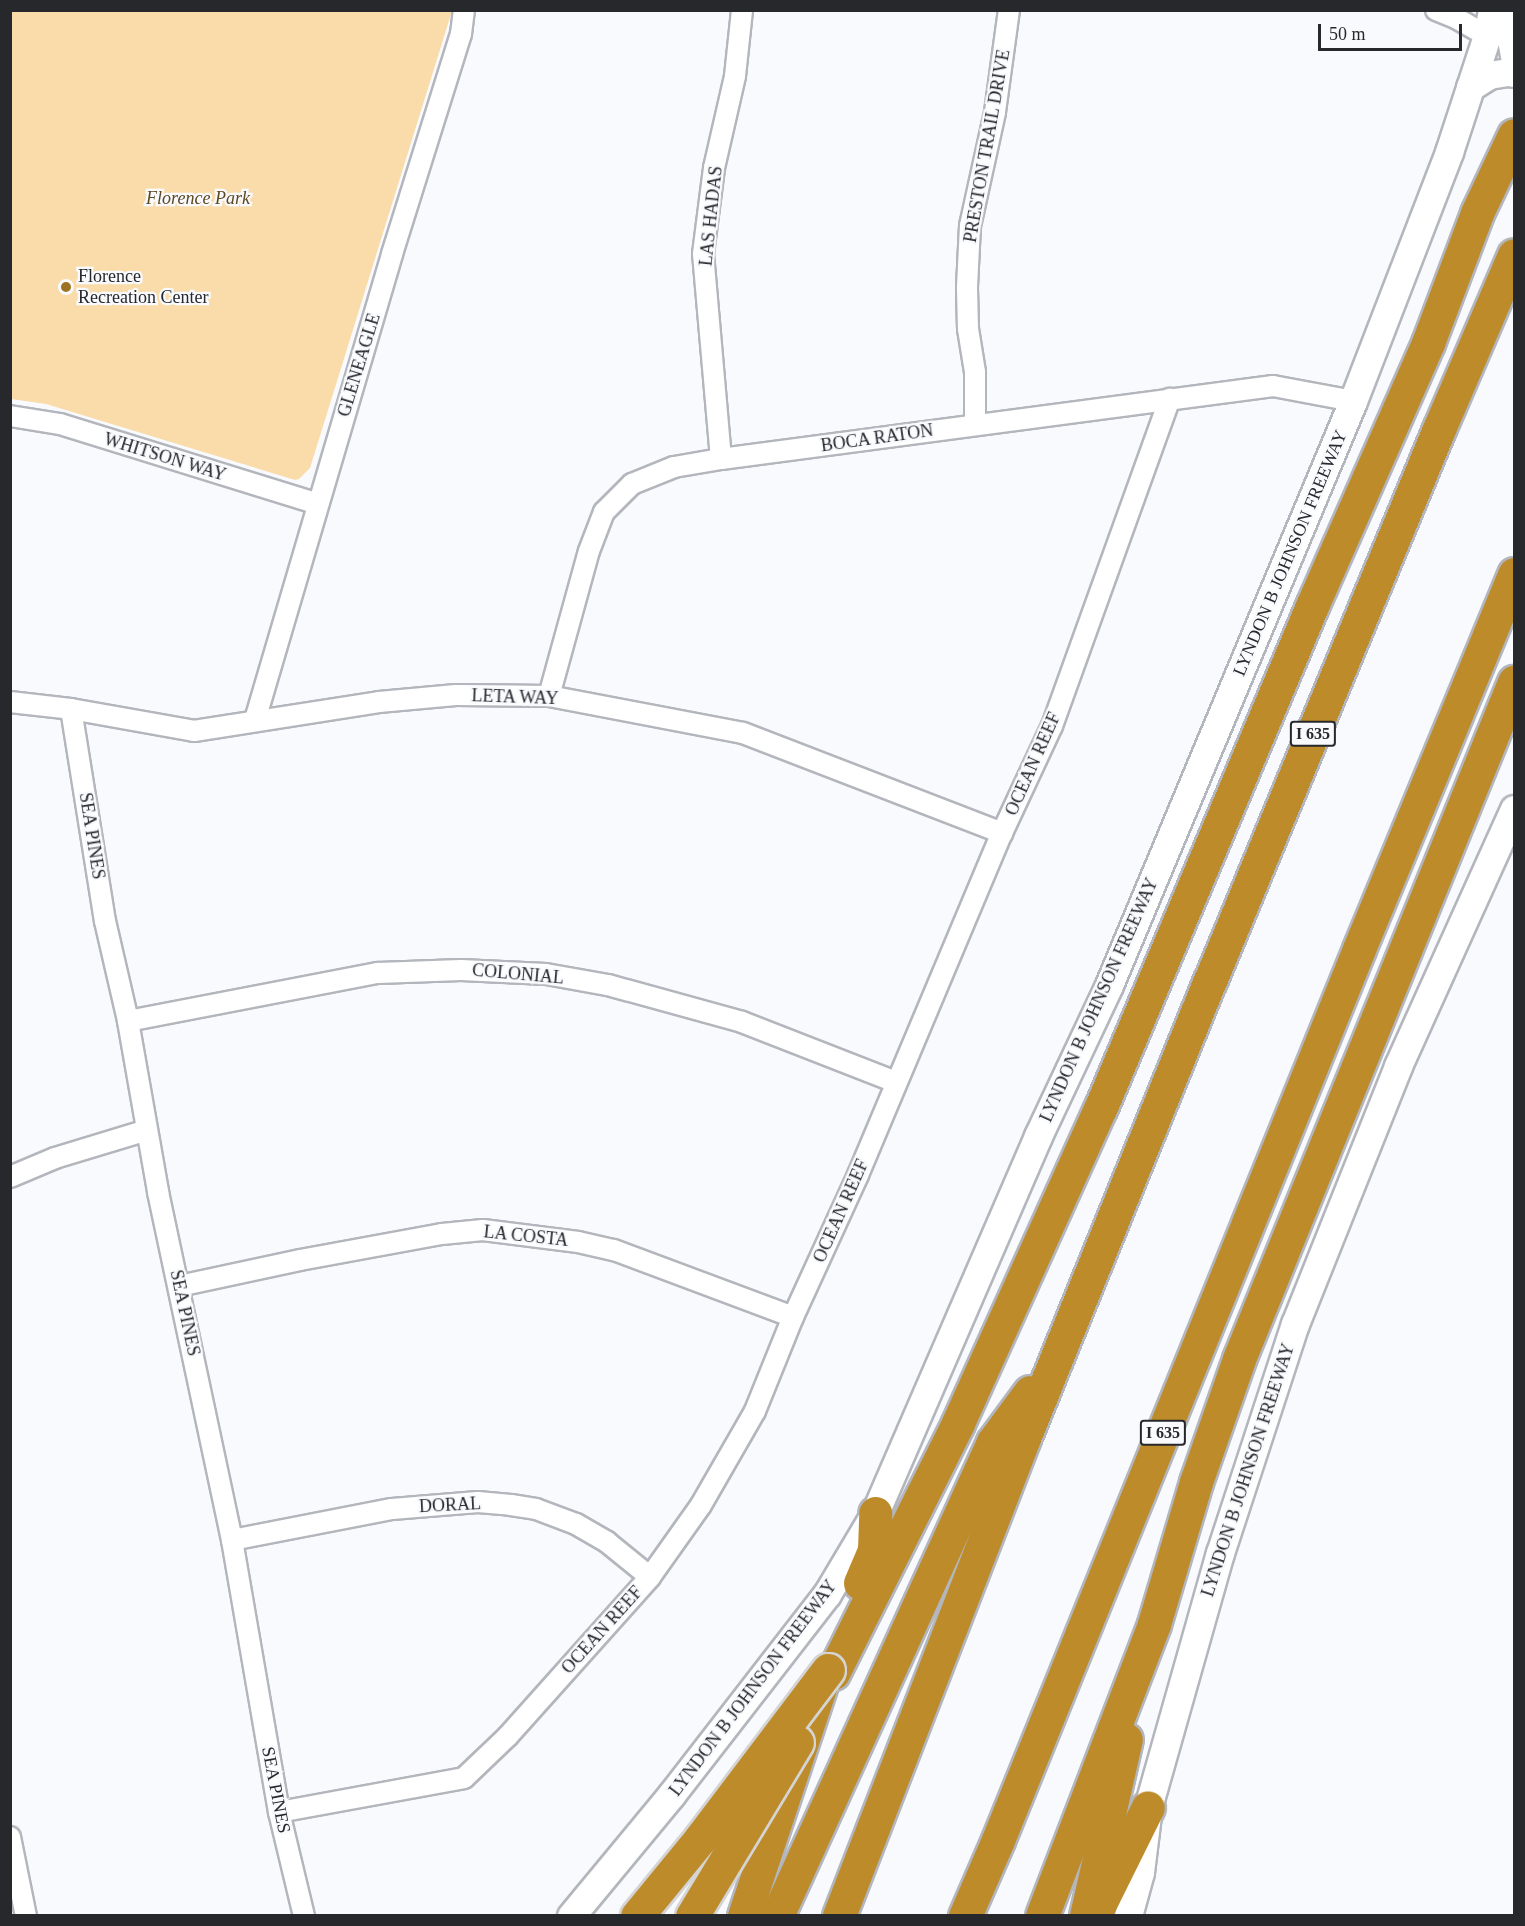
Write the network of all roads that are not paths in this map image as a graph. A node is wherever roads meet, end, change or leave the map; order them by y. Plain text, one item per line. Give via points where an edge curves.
1 (464, 10) edge
2 (742, 10) edge
3 (1009, 10) edge
4 (1436, 10) edge
5 (1506, 10) edge
6 (1490, 23) edge
7 (1515, 56) edge
8 (1515, 73) edge
9 (1470, 87) junction
10 (1515, 135) edge
11 (1515, 255) edge
12 (1170, 399) junction
13 (1353, 401) junction
14 (10, 416) edge
15 (975, 424) junction
16 (721, 459) junction
17 (318, 504) junction
18 (1515, 574) edge
19 (1515, 682) edge
20 (549, 696) junction
21 (10, 702) edge
22 (71, 709) junction
23 (255, 720) junction
24 (1515, 809) edge
25 (1002, 833) junction
26 (128, 1021) junction
27 (896, 1082) junction
28 (147, 1130) junction
29 (10, 1177) edge
30 (179, 1286) junction
31 (793, 1317) junction
32 (1059, 1355) junction
33 (875, 1513) junction
34 (232, 1540) junction
35 (650, 1577) junction
36 (1154, 1624) junction
37 (830, 1672) junction
38 (1148, 1808) junction
39 (279, 1812) junction
40 (10, 1837) edge
41 (999, 1840) junction
42 (26, 1916) edge
43 (304, 1916) edge
44 (571, 1916) edge
45 (637, 1916) edge
46 (692, 1916) edge
47 (744, 1916) edge
48 (777, 1916) edge
49 (839, 1916) edge
50 (965, 1916) edge
51 (983, 1916) edge
52 (1042, 1916) edge
53 (1086, 1916) edge
54 (1094, 1916) edge
55 (1128, 1916) edge

1 - 17 street, GLENEAGLE via 461,34
2 - 16 street, LAS HADAS via 735,76 714,168 703,254
3 - 15 street, PRESTON TRAIL DRIVE via 995,112 970,226 967,297 975,372
4 - 6 street via 1456,18
5 - 7 main road
6 - 9 main road, LYNDON B JOHNSON FREEWAY
8 - 9 main road via 1489,75
9 - 13 main road, LYNDON B JOHNSON FREEWAY via 1449,152
10 - 37 highway via 1478,213 1428,343 1355,506 1106,1096 958,1423 855,1630
11 - 32 highway, I 635 via 1219,959
12 - 13 street, BOCA RATON via 1273,386
12 - 15 street, BOCA RATON
12 - 25 street, OCEAN REEF via 1052,726
13 - 33 main road, LYNDON B JOHNSON FREEWAY via 1109,986 1038,1136
14 - 17 street, WHITSON WAY via 60,424
15 - 16 street, BOCA RATON
16 - 20 street, BOCA RATON via 674,467 632,484 604,513 589,551
17 - 23 street, GLENEAGLE
18 - 41 highway, I 635
19 - 36 highway via 1239,1359 1196,1482
20 - 23 street, LETA WAY via 456,695
20 - 25 street, LETA WAY via 743,733
21 - 22 street, LETA WAY
22 - 23 street, LETA WAY via 194,731
22 - 26 street, SEA PINES via 105,921
24 - 38 main road, LYNDON B JOHNSON FREEWAY via 1398,1066 1295,1324 1220,1553
25 - 27 street, OCEAN REEF
26 - 27 street, COLONIAL via 378,973 461,970 546,974 608,985 742,1022
26 - 28 street, SEA PINES
27 - 31 street, OCEAN REEF
28 - 29 street via 55,1158
28 - 30 street, SEA PINES
30 - 31 street, LA COSTA via 300,1260 483,1230 614,1250
30 - 34 street, SEA PINES
31 - 35 street, OCEAN REEF via 755,1411 729,1459
32 - 48 highway via 993,1442
32 - 49 highway, I 635
33 - 44 main road, LYNDON B JOHNSON FREEWAY via 827,1593 671,1796
33 - 47 highway via 874,1550 837,1637
34 - 35 street, DORAL via 392,1509 478,1502 511,1504 576,1524 607,1542
34 - 39 street, SEA PINES
35 - 39 street, OCEAN REEF via 508,1736 464,1778
36 - 52 highway
36 - 53 highway
37 - 45 highway, bridge
37 - 46 highway, bridge via 802,1734
38 - 54 highway
38 - 55 main road, LYNDON B JOHNSON FREEWAY via 1140,1872
39 - 43 street, SEA PINES
40 - 42 street
41 - 50 highway, I 635
41 - 51 highway

